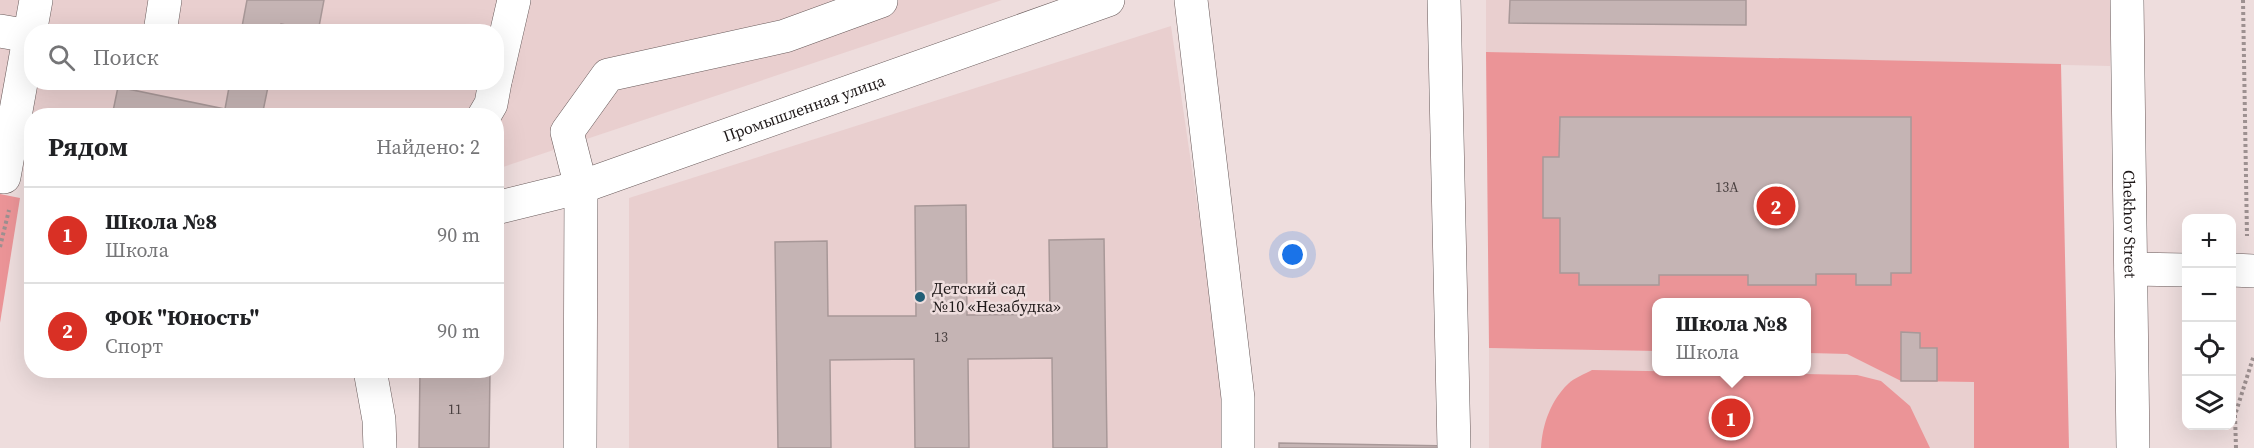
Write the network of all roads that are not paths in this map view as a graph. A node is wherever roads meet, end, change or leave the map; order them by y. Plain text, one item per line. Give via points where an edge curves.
1 (36, 0) edge
2 (165, 0) edge
3 (514, 0) edge
4 (1108, 0) edge
5 (1191, 0) edge
6 (1444, 0) edge
7 (2127, 0) edge
8 (881, 1) edge
9 (28, 24) edge
10 (161, 24) edge
11 (22, 43) edge
12 (504, 43) edge
13 (494, 90) edge
14 (489, 108) edge
15 (12, 178) edge
16 (581, 187) junction
17 (504, 206) edge
18 (2131, 269) junction
19 (2182, 270) edge
20 (371, 378) edge
21 (380, 448) edge
22 (580, 448) edge
23 (1238, 448) edge
24 (1454, 448) edge
25 (2133, 448) edge

1 - 9 street
2 - 10 street
3 - 12 street
4 - 16 street, Промышленная улица
5 - 23 street via 1238,398
6 - 24 street
7 - 18 street, Chekhov Street
8 - 16 street via 785,36 608,75 567,132
11 - 15 street
13 - 14 street
16 - 17 street, Промышленная улица
16 - 22 street
18 - 19 street
18 - 25 street, Chekhov Street
20 - 21 street

